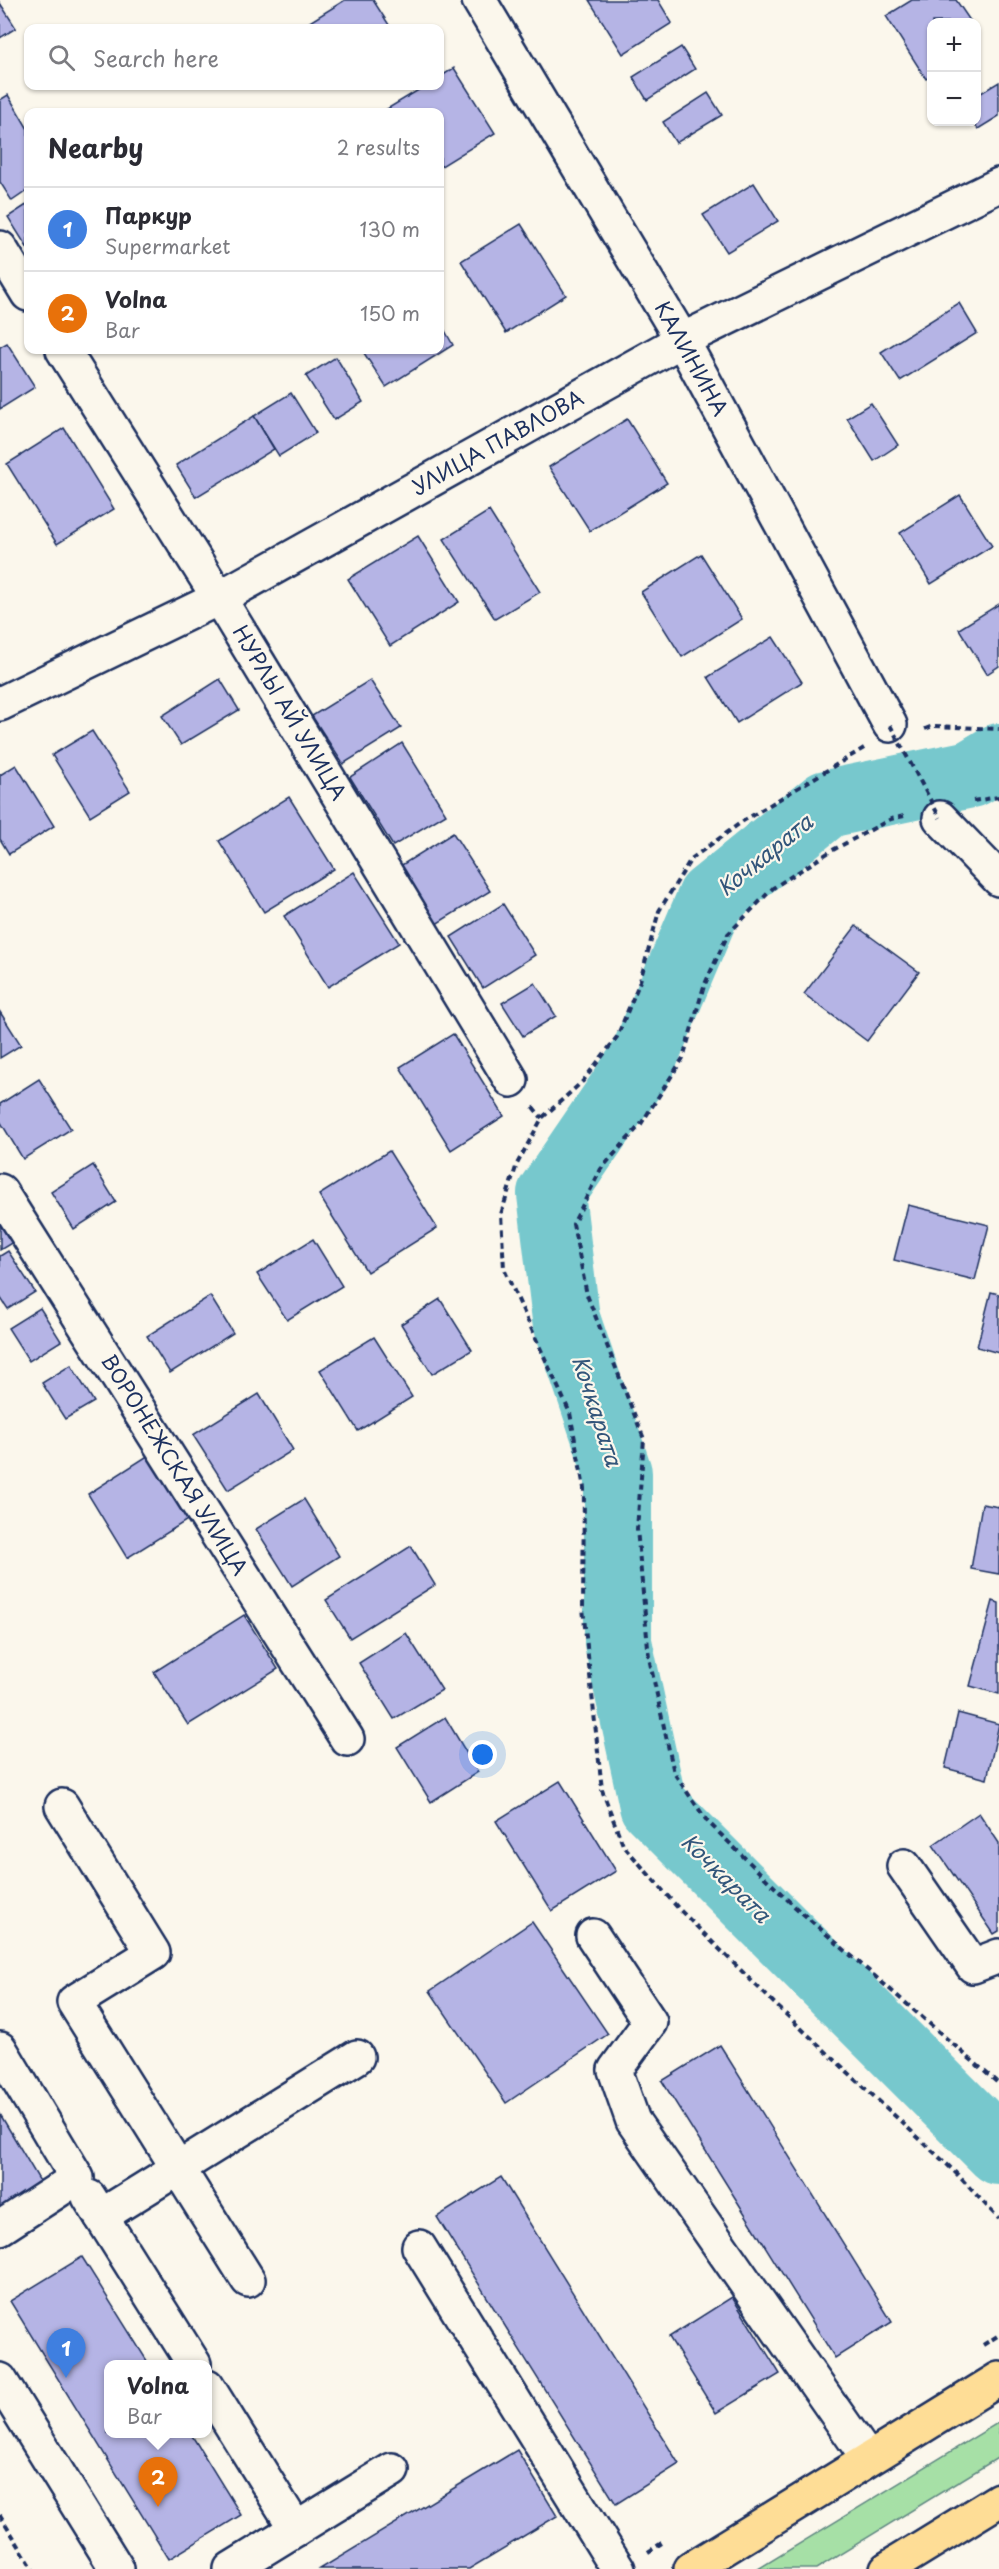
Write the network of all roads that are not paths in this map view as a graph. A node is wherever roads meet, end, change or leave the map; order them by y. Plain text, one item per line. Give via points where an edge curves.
1 (479, 0) edge
2 (999, 185) edge
3 (0, 248) edge
4 (24, 287) edge
5 (682, 340) junction
6 (66, 354) edge
7 (219, 598) junction
8 (0, 704) edge
9 (888, 736) road end
10 (937, 810) road end
11 (999, 879) edge
12 (511, 1080) dead end
13 (0, 1191) edge
14 (347, 1739) dead end
15 (62, 1806) dead end
16 (904, 1866) dead end
17 (593, 1936) dead end
18 (999, 1956) edge
19 (0, 2049) edge
20 (357, 2057) dead end
21 (178, 2169) junction
22 (77, 2178) junction
23 (101, 2216) junction
24 (0, 2228) edge
25 (419, 2247) dead end
26 (248, 2280) dead end
27 (191, 2360) edge
28 (999, 2379) edge
29 (0, 2380) edge
30 (212, 2394) edge
31 (868, 2459) junction
32 (392, 2470) dead end
33 (999, 2500) edge
34 (296, 2529) junction
35 (117, 2569) edge
36 (231, 2569) edge
37 (618, 2569) edge
38 (691, 2569) edge
39 (887, 2569) edge

1 - 5 street, КАЛИНИНА
2 - 5 street, УЛИЦА ПАВЛОВА
3 - 4 street
5 - 7 street, УЛИЦА ПАВЛОВА
5 - 9 street, КАЛИНИНА
6 - 7 street, НУРЛЫ АЙ УЛИЦА
7 - 8 street, УЛИЦА ПАВЛОВА
7 - 12 street, НУРЛЫ АЙ УЛИЦА
10 - 11 street
13 - 14 street, ВОРОНЕЖСКАЯ УЛИЦА
15 - 21 street via 153,1953 74,2002
16 - 18 street via 973,1966
17 - 31 street via 650,2022 615,2070 633,2121
19 - 22 street
20 - 21 street
21 - 23 street
21 - 26 street
22 - 23 street
22 - 24 street
23 - 27 street
25 - 37 street
28 - 31 main road
29 - 35 street
30 - 34 street
31 - 38 main road
32 - 34 street
33 - 39 main road
34 - 36 street

